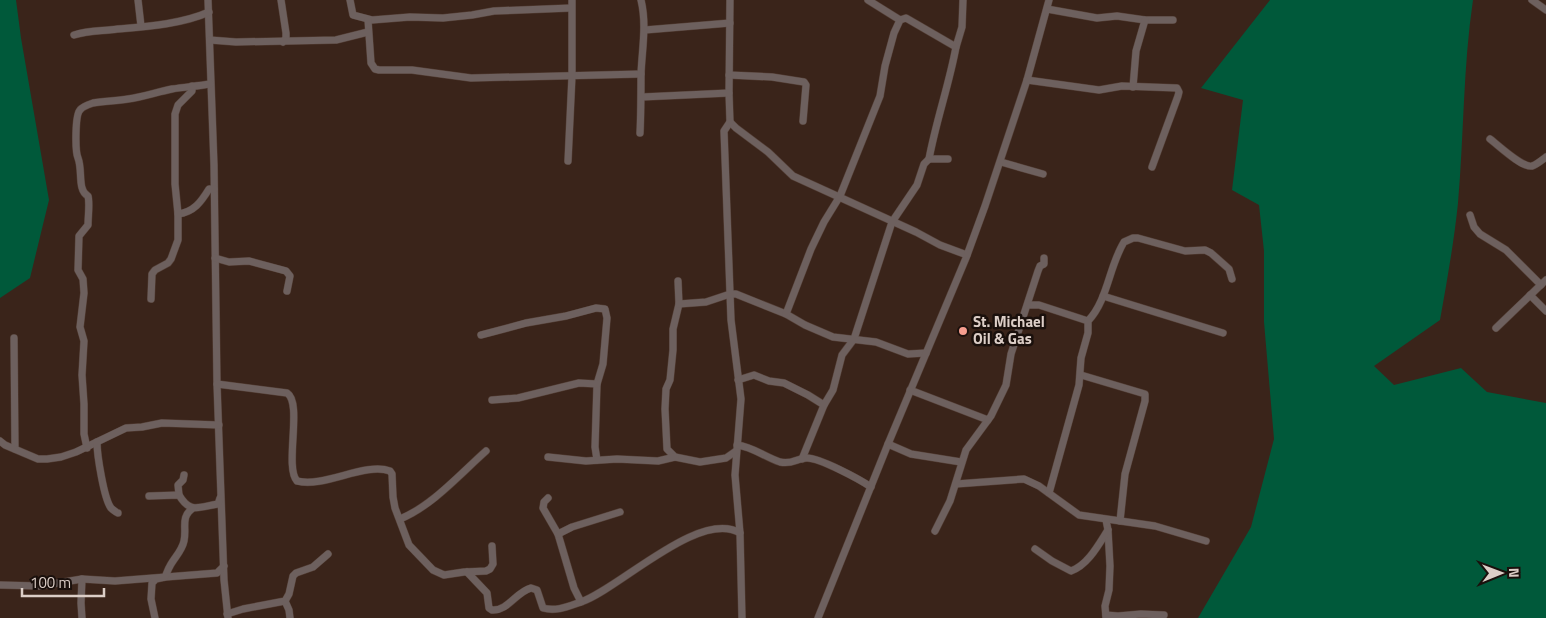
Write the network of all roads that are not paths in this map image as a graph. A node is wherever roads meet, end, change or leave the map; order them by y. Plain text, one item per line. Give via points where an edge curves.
1 (138, 0) edge
2 (208, 0) edge
3 (281, 0) edge
4 (350, 0) edge
5 (572, 0) edge
6 (641, 0) edge
7 (730, 0) edge
8 (868, 0) edge
9 (964, 0) edge
10 (1049, 0) edge
11 (1532, 0) edge
12 (571, 8) junction
13 (1047, 9) junction
14 (1546, 10) edge
15 (209, 12) junction
16 (368, 20) junction
17 (900, 20) junction
18 (1145, 20) junction
19 (1174, 20) dead end
20 (730, 23) junction
21 (141, 26) junction
22 (645, 30) junction
23 (368, 32) junction
24 (74, 35) dead end
25 (210, 40) junction
26 (283, 42) junction
27 (956, 47) junction
28 (641, 74) junction
29 (729, 75) junction
30 (572, 76) junction
31 (1027, 80) junction
32 (210, 84) junction
33 (192, 86) junction
34 (1133, 87) junction
35 (729, 93) junction
36 (642, 97) junction
37 (803, 121) dead end
38 (730, 122) junction
39 (736, 128) junction
40 (724, 130) junction
41 (640, 133) dead end
42 (1490, 138) dead end
43 (1546, 157) edge
44 (929, 159) junction
45 (948, 159) dead end
46 (568, 162) dead end
47 (1001, 162) junction
48 (1152, 167) dead end
49 (1043, 174) dead end
50 (214, 189) junction
51 (840, 196) junction
52 (178, 214) junction
53 (1470, 215) dead end
54 (892, 222) junction
55 (967, 255) junction
56 (215, 258) junction
57 (1044, 258) dead end
58 (1232, 279) dead end
59 (678, 281) dead end
60 (1544, 283) edge
61 (288, 291) dead end
62 (730, 294) junction
63 (1103, 296) junction
64 (1530, 296) junction
65 (151, 299) dead end
66 (679, 304) junction
67 (1028, 305) junction
68 (1546, 311) edge
69 (786, 314) junction
70 (1088, 321) junction
71 (1496, 328) dead end
72 (1223, 333) dead end
73 (481, 335) dead end
74 (14, 338) dead end
75 (854, 340) junction
76 (926, 353) junction
77 (1081, 375) junction
78 (738, 380) junction
79 (217, 384) junction
80 (597, 384) junction
81 (910, 390) junction
82 (492, 400) dead end
83 (824, 405) junction
84 (988, 420) junction
85 (219, 425) junction
86 (97, 442) junction
87 (2, 444) edge
88 (888, 444) junction
89 (87, 448) junction
90 (736, 448) junction
91 (15, 449) junction
92 (667, 449) junction
93 (486, 451) dead end
94 (548, 457) dead end
95 (675, 457) junction
96 (726, 458) junction
97 (802, 459) junction
98 (597, 460) junction
99 (666, 460) junction
100 (961, 462) junction
101 (735, 464) junction
102 (184, 475) dead end
103 (956, 484) junction
104 (871, 487) junction
105 (221, 490) junction
106 (1049, 493) junction
107 (179, 495) junction
108 (149, 496) dead end
109 (548, 498) dead end
110 (193, 508) junction
111 (620, 512) dead end
112 (118, 513) dead end
113 (400, 520) junction
114 (1106, 520) junction
115 (1120, 521) junction
116 (740, 524) junction
117 (733, 529) junction
118 (1108, 530) junction
119 (935, 531) dead end
120 (740, 533) junction
121 (558, 534) junction
122 (1206, 541) dead end
123 (492, 546) dead end
124 (1035, 549) dead end
125 (328, 554) dead end
126 (224, 566) junction
127 (467, 572) junction
128 (217, 573) junction
129 (165, 577) junction
130 (82, 579) junction
131 (224, 580) junction
132 (0, 585) edge
133 (285, 601) junction
134 (581, 602) junction
135 (1164, 615) dead end
136 (228, 616) edge
137 (1106, 616) edge
138 (82, 618) edge
139 (155, 618) edge
140 (290, 618) edge
141 (742, 618) edge
142 (818, 618) edge

1 - 21 street
2 - 15 street
3 - 26 street via 286,33
4 - 16 street via 353,15
5 - 12 street
6 - 22 street
7 - 20 street
8 - 17 street
9 - 27 street via 962,27
10 - 13 street
11 - 14 street
12 - 16 street
12 - 30 street
13 - 18 street via 1097,18 1118,16
13 - 31 street
15 - 21 street via 195,18
15 - 25 street
16 - 23 street
17 - 27 street via 906,18
17 - 51 street via 885,66 880,96
18 - 19 street
18 - 34 street via 1136,51
20 - 22 street
20 - 29 street
21 - 24 street
22 - 28 street
23 - 26 street via 336,40
23 - 30 street via 371,63 379,70 412,70 471,78
25 - 26 street
25 - 32 street
27 - 44 street
28 - 30 street
28 - 36 street
29 - 35 street
29 - 37 street via 804,82
30 - 46 street
31 - 34 street via 1099,90
31 - 47 street
32 - 33 street
32 - 50 street
33 - 52 street via 192,91 178,105 175,114
33 - 89 street via 128,100 92,103 79,110 75,119 81,187 90,201 88,225 79,236 78,270 84,286 80,327 84,341 82,375
34 - 48 street via 1174,88 1179,92
35 - 36 street
35 - 38 street
36 - 41 street
38 - 39 street
38 - 40 street
39 - 40 street
39 - 51 street via 788,172
40 - 62 street
42 - 43 street via 1527,166
44 - 45 street
44 - 54 street
47 - 49 street
47 - 55 street
50 - 52 street via 209,189 198,205
50 - 56 street
51 - 54 street
51 - 69 street via 811,249
52 - 65 street via 178,240 171,259 152,274
53 - 60 street via 1480,234 1506,250
54 - 55 street
54 - 75 street
55 - 76 street
56 - 61 street via 229,262 249,261 286,271 290,276
56 - 79 street
57 - 67 street
58 - 63 street via 1229,269 1205,250 1185,251 1133,238 1120,248
59 - 66 street
60 - 64 street
62 - 66 street via 706,302
62 - 69 street
62 - 78 street
63 - 70 street
63 - 72 street
64 - 68 street
64 - 71 street
66 - 92 street via 673,329 670,380 666,389
67 - 70 street via 1039,304
67 - 84 street via 1011,354 1006,385
69 - 75 street via 833,337
70 - 77 street
73 - 80 street via 596,308 604,309 607,318 603,364
74 - 91 street
75 - 76 street via 876,342 908,354
75 - 83 street via 842,355 833,390
76 - 81 street
77 - 106 street
77 - 115 street via 1143,392 1146,397 1125,474
78 - 83 street via 754,375 784,383
78 - 90 street via 741,399
79 - 85 street
79 - 113 street via 290,395 294,404 294,478 302,482 386,469 392,474 393,497
80 - 82 street via 579,383 518,398
80 - 98 street
81 - 84 street
81 - 88 street
83 - 97 street
84 - 100 street
85 - 86 street via 162,423 126,428
85 - 105 street
86 - 89 street
86 - 112 street via 98,463 107,500
87 - 91 street
88 - 100 street via 911,454
88 - 104 street
89 - 91 street via 61,458 47,459
90 - 96 street
90 - 97 street via 747,446 788,464
90 - 101 street
92 - 95 street
92 - 99 street
93 - 113 street via 431,500
94 - 98 street
95 - 96 street via 700,462
95 - 99 street
96 - 101 street
97 - 104 street via 813,459
98 - 99 street
100 - 103 street
101 - 116 street
102 - 107 street via 178,485
103 - 106 street via 1017,478 1031,481
103 - 119 street
104 - 142 street
105 - 110 street via 218,504
105 - 126 street
106 - 114 street via 1079,515
107 - 108 street
107 - 110 street via 184,504
109 - 121 street via 543,508
110 - 129 street via 184,519 184,541
111 - 121 street
113 - 127 street via 409,544 433,570 444,575
114 - 115 street
114 - 118 street
115 - 122 street via 1155,526
116 - 117 street
116 - 120 street
117 - 120 street
117 - 134 street via 713,530 674,544 605,590
118 - 124 street via 1095,550 1071,571
118 - 137 street via 1110,580 1105,602
120 - 141 street
121 - 134 street
123 - 127 street via 492,567 486,571
125 - 133 street via 313,567 293,576 290,594
126 - 128 street
126 - 131 street
127 - 134 street via 487,593 492,610 504,608 517,595 531,588 536,590 543,608 548,610
128 - 129 street
128 - 131 street
129 - 130 street via 115,581
129 - 139 street via 152,583
130 - 132 street via 40,586
130 - 138 street
131 - 136 street
133 - 136 street via 243,609
133 - 140 street
135 - 137 street

